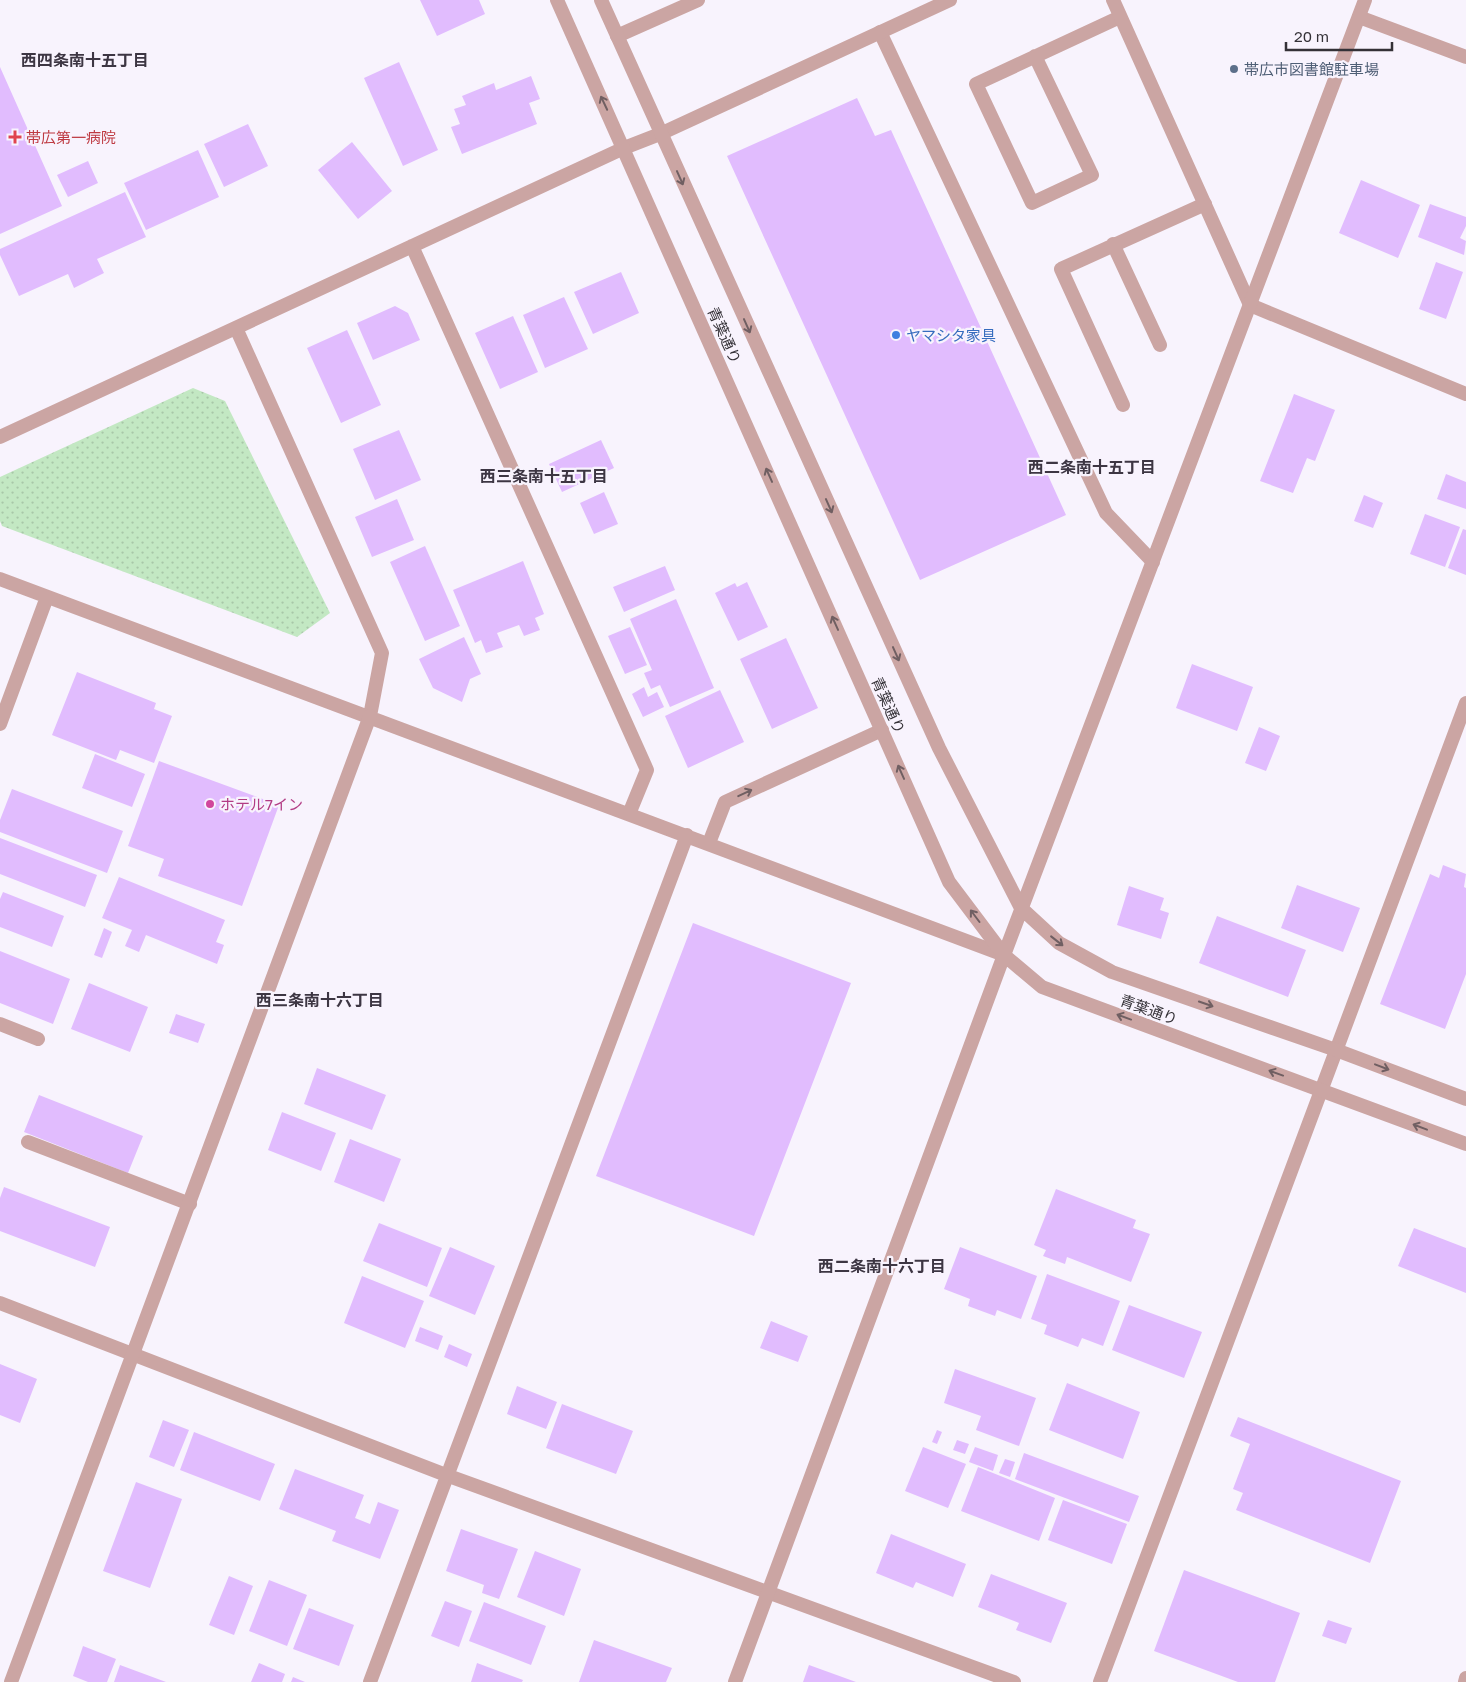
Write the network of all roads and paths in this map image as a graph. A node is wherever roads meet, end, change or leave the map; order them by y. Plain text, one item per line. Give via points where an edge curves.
1 (557, 0) edge
2 (601, 0) edge
3 (698, 0) edge
4 (950, 0) edge
5 (1113, 0) edge
6 (1365, 0) edge
7 (1120, 17) junction
8 (1359, 17) junction
9 (880, 32) junction
10 (617, 36) junction
11 (1035, 56) junction
12 (1466, 57) edge
13 (660, 134) junction
14 (624, 148) junction
15 (1205, 204) junction
16 (1113, 244) junction
17 (412, 246) junction
18 (1250, 306) junction
19 (236, 328) junction
20 (1160, 346) dead end
21 (1466, 394) edge
22 (1123, 405) dead end
23 (0, 436) edge
24 (1153, 562) junction
25 (0, 579) edge
26 (47, 597) junction
27 (1466, 703) edge
28 (370, 716) junction
29 (0, 724) edge
30 (882, 730) junction
31 (629, 814) junction
32 (687, 835) junction
33 (709, 843) junction
34 (1021, 908) junction
35 (1004, 955) junction
36 (0, 1024) edge
37 (38, 1039) dead end
38 (1336, 1050) junction
39 (1322, 1090) junction
40 (1466, 1099) edge
41 (28, 1142) dead end
42 (1466, 1144) edge
43 (190, 1204) junction
44 (0, 1303) edge
45 (135, 1354) junction
46 (446, 1475) junction
47 (768, 1592) junction
48 (1466, 1678) edge
49 (11, 1682) edge
50 (370, 1682) edge
51 (735, 1682) edge
52 (1014, 1682) edge
53 (1100, 1682) edge
54 (1465, 1682) edge

14 -> 1 street, 青葉通り
2 - 10 street
3 - 10 street
4 - 9 street
5 - 7 street
6 - 8 street
7 - 11 street
7 - 15 street
8 - 12 street
8 - 18 street
9 - 13 street
9 - 24 street via 1106,513
10 - 13 street
11 - 11 street via 976,84 1032,203 1092,175
13 - 14 street
13 -> 34 street via 939,748
14 - 17 street
30 -> 14 street, 青葉通り
15 - 16 street
15 - 18 street
16 - 20 street
16 - 22 street via 1061,269
17 - 19 street
17 - 31 street via 647,770
18 - 21 street
18 - 24 street
19 - 23 street
19 - 28 street via 382,653
24 - 34 street
25 - 26 street
26 - 28 street
26 - 29 street
27 - 38 street
28 - 31 street
28 - 43 street
33 -> 30 street via 725,802
35 -> 30 street, 青葉通り via 949,882
31 - 32 street
32 - 33 street
32 - 46 street
33 - 35 street
34 - 35 street
34 -> 38 street via 1059,943 1112,972
39 -> 35 street, 青葉通り via 1042,988
35 - 47 street
36 - 37 street
38 - 39 street
38 -> 40 street
42 -> 39 street, 青葉通り
39 - 53 street
41 - 43 street
43 - 45 street
44 - 45 street
45 - 46 street
45 - 49 street
46 - 47 street
46 - 50 street
47 - 51 street
47 - 52 street
48 - 54 street

